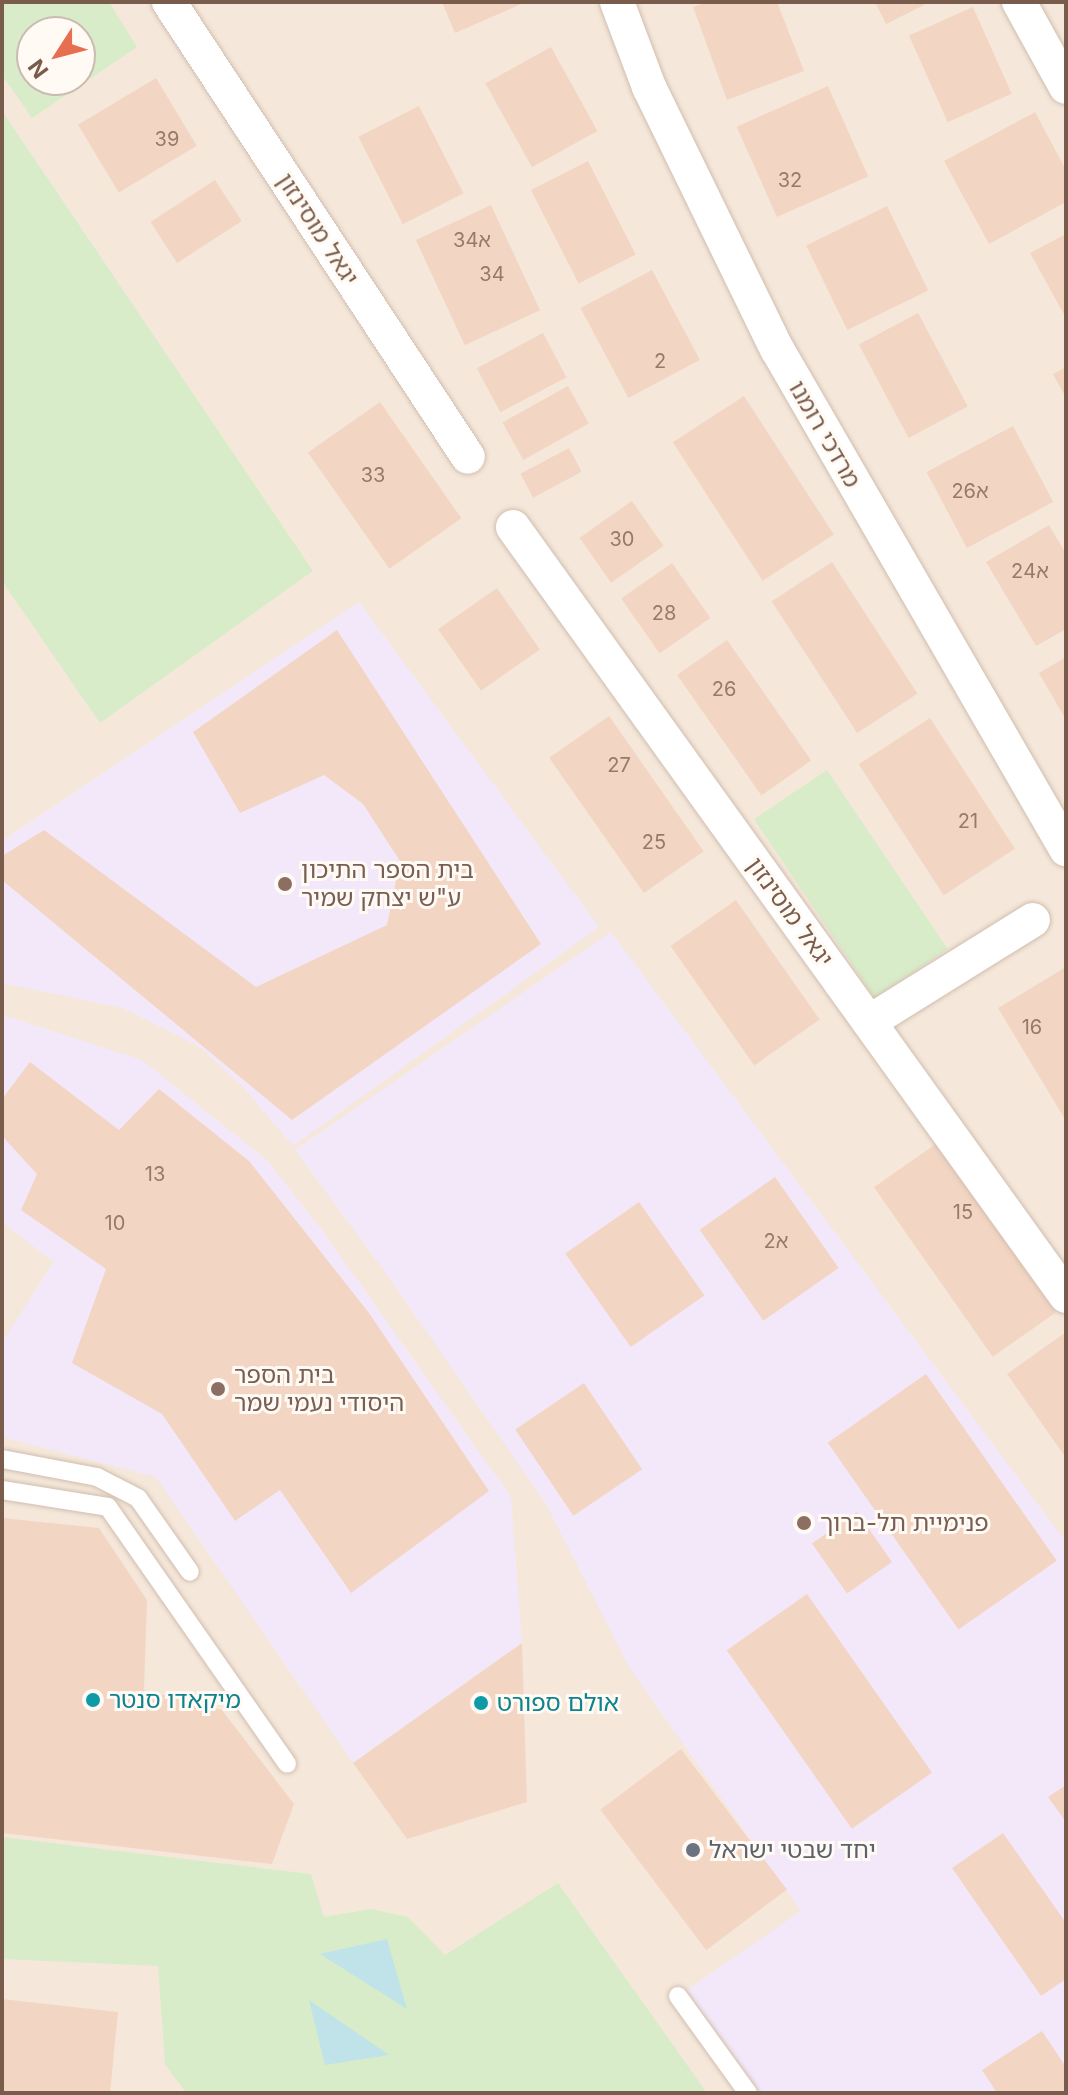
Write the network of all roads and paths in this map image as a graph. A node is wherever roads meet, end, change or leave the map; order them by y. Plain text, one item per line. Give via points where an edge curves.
1 (169, 2) edge
2 (617, 2) edge
3 (1019, 2) edge
4 (1066, 87) edge
5 (468, 457) dead end
6 (513, 527) dead end
7 (1066, 849) edge
8 (1033, 920) dead end
9 (869, 1022) junction
10 (1066, 1296) edge
11 (2, 1459) edge
12 (2, 1490) edge
13 (190, 1572) dead end
14 (287, 1764) dead end
15 (678, 1996) dead end
16 (748, 2093) edge

1 - 5 street, יגאל מוסינזון
2 - 7 street, מרדכי רומנו via 649,87 777,349
3 - 4 street
6 - 9 street, יגאל מוסינזון
8 - 9 street
9 - 10 street, יגאל מוסינזון
11 - 13 lane via 97,1477 138,1498
12 - 14 lane via 108,1507
15 - 16 lane

